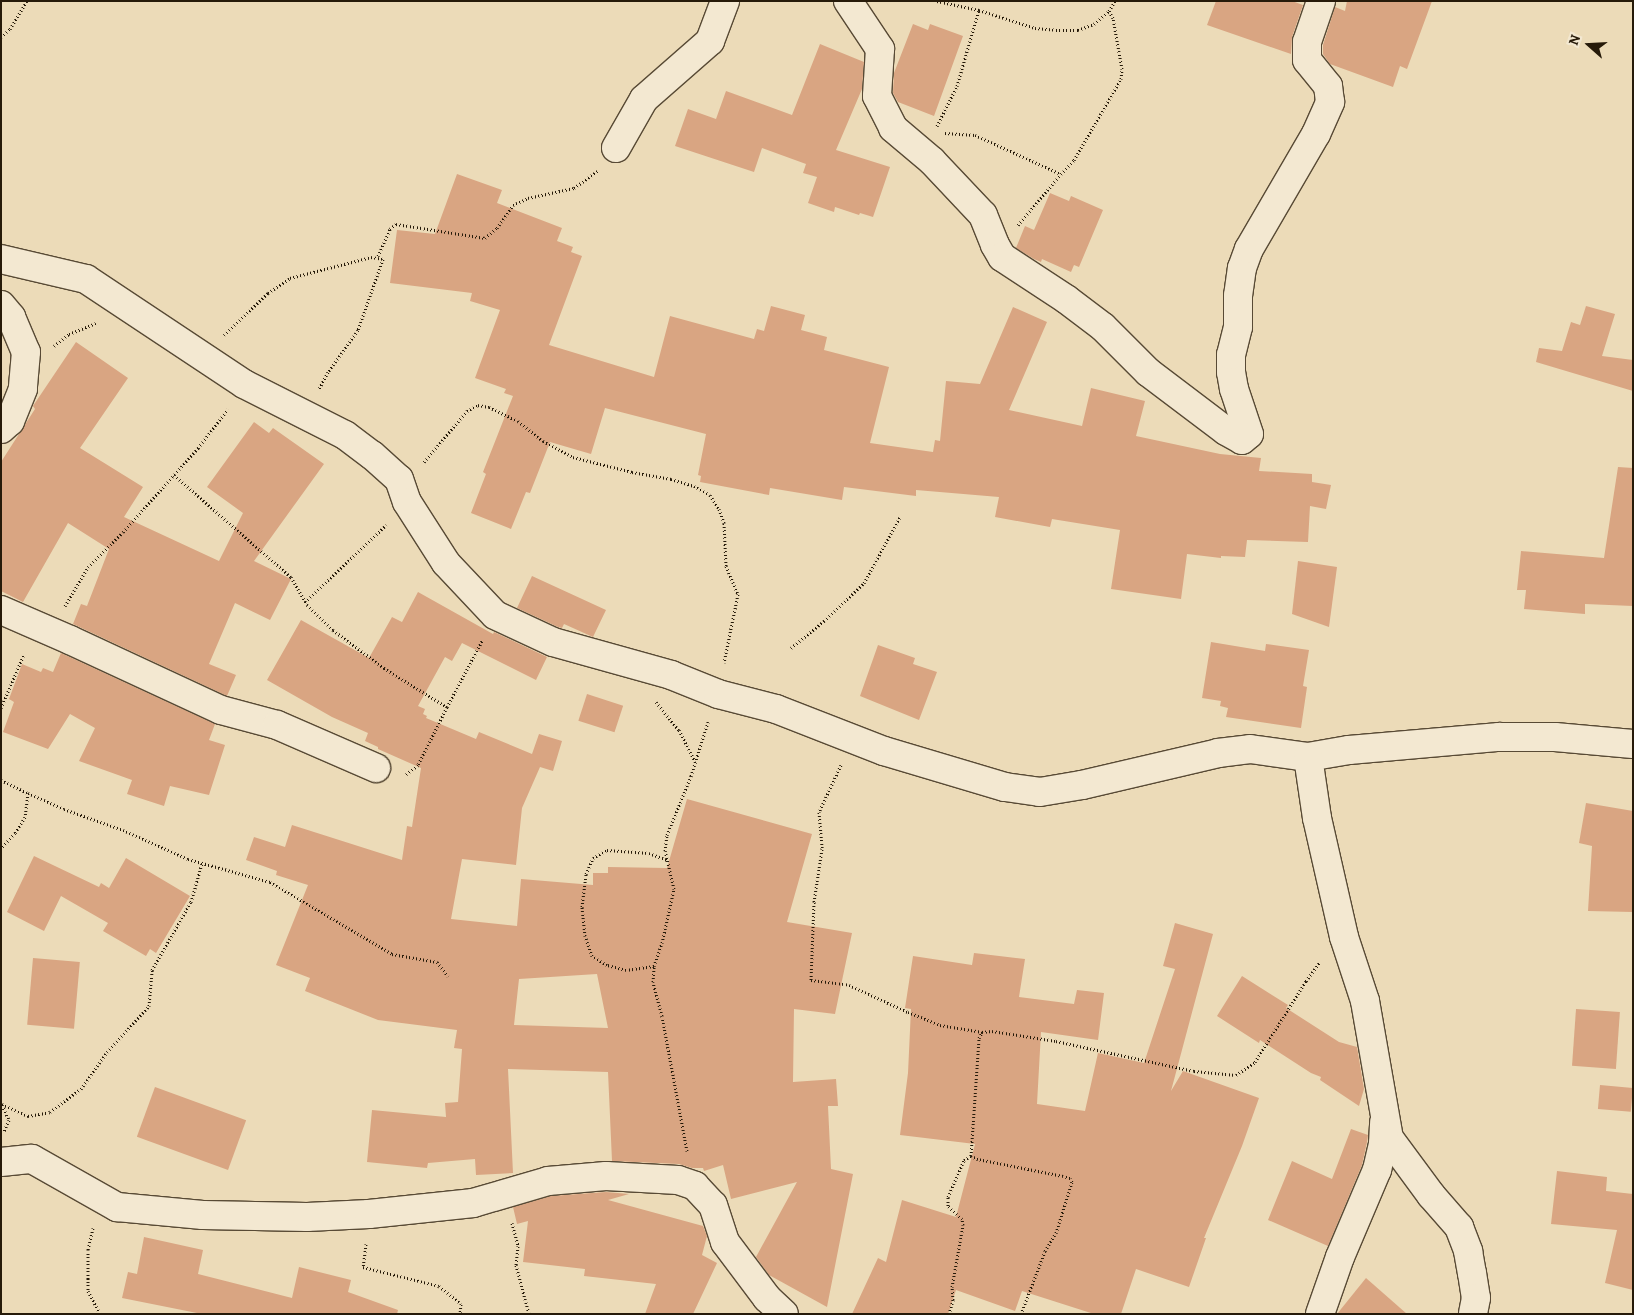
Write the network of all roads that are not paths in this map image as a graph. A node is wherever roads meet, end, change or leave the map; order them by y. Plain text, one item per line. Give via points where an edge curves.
1 (726, 1) edge
2 (848, 1) edge
3 (1321, 1) edge
4 (616, 148) road end
5 (1, 259) edge
6 (1, 305) edge
7 (1, 429) edge
8 (1, 610) edge
9 (1633, 744) edge
10 (1308, 757) junction
11 (376, 768) road end
12 (1385, 1114) junction
13 (1, 1162) edge
14 (784, 1314) edge
15 (1320, 1314) edge
16 (1473, 1314) edge

1 - 4 street via 710,41 644,99
2 - 3 street via 880,49 877,96 893,128 921,139 932,161 983,215 1002,257 1066,298 1103,327 1148,372 1237,438 1246,439 1249,434 1231,372 1242,268 1249,249 1316,134 1330,102 1328,86 1307,60 1307,42
5 - 10 street via 86,279 244,384 345,435 372,455 403,491 446,563 495,616 553,642 776,709 853,740 1005,787 1040,792 1218,753 1250,749
6 - 7 street via 11,317 26,352 23,389 10,421
8 - 11 street via 221,710 277,725
9 - 10 street via 1555,737 1499,737 1349,750
10 - 12 street via 1317,818 1344,937 1365,1001
12 - 15 street via 1377,1170
12 - 16 street via 1389,1138 1431,1196 1459,1227 1472,1273 1476,1298
13 - 14 street via 32,1159 117,1207 203,1215 307,1217 369,1214 473,1203 548,1181 606,1176 678,1180 695,1186 713,1205 725,1242 767,1298

